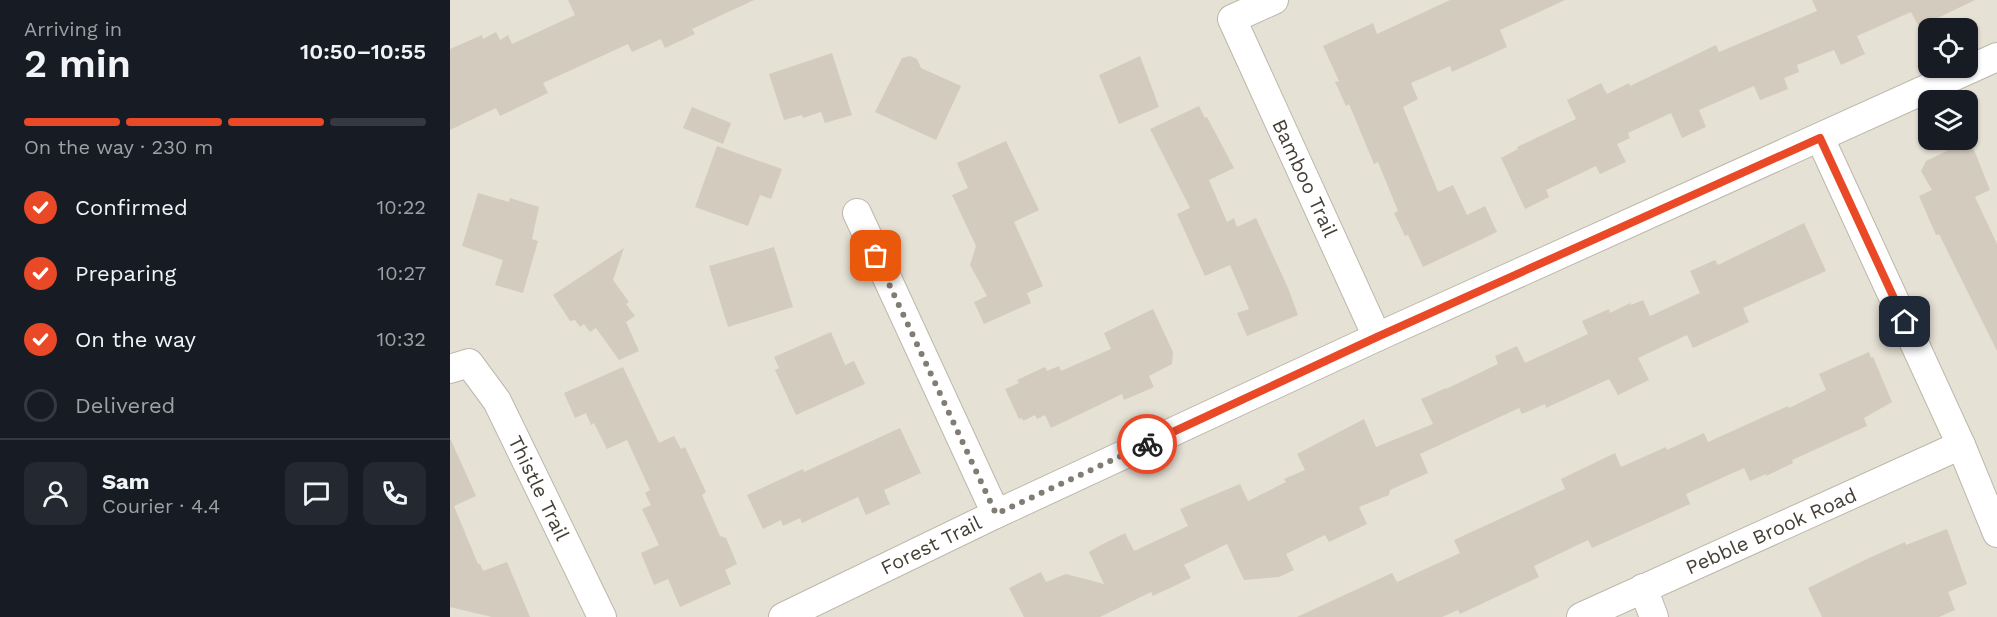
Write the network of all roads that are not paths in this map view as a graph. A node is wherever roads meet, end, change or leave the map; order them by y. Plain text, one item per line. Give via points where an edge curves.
1 (1274, 0) edge
2 (1997, 57) edge
3 (1820, 138) junction
4 (856, 213) dead end
5 (1377, 337) junction
6 (460, 366) edge
7 (1961, 445) junction
8 (996, 514) junction
9 (1997, 533) edge
10 (1643, 588) junction
11 (602, 617) edge
12 (783, 617) edge
13 (1581, 617) edge
14 (1654, 617) edge

1 - 5 street, Bamboo Trail via 1232,19
2 - 3 street, Forest Trail
3 - 5 street, Forest Trail
3 - 7 street
4 - 8 street
5 - 8 street, Forest Trail
6 - 11 street, Thistle Trail via 497,401
7 - 9 street
7 - 10 street, Pebble Brook Road
8 - 12 street, Forest Trail
10 - 13 street, Pebble Brook Road
10 - 14 street

